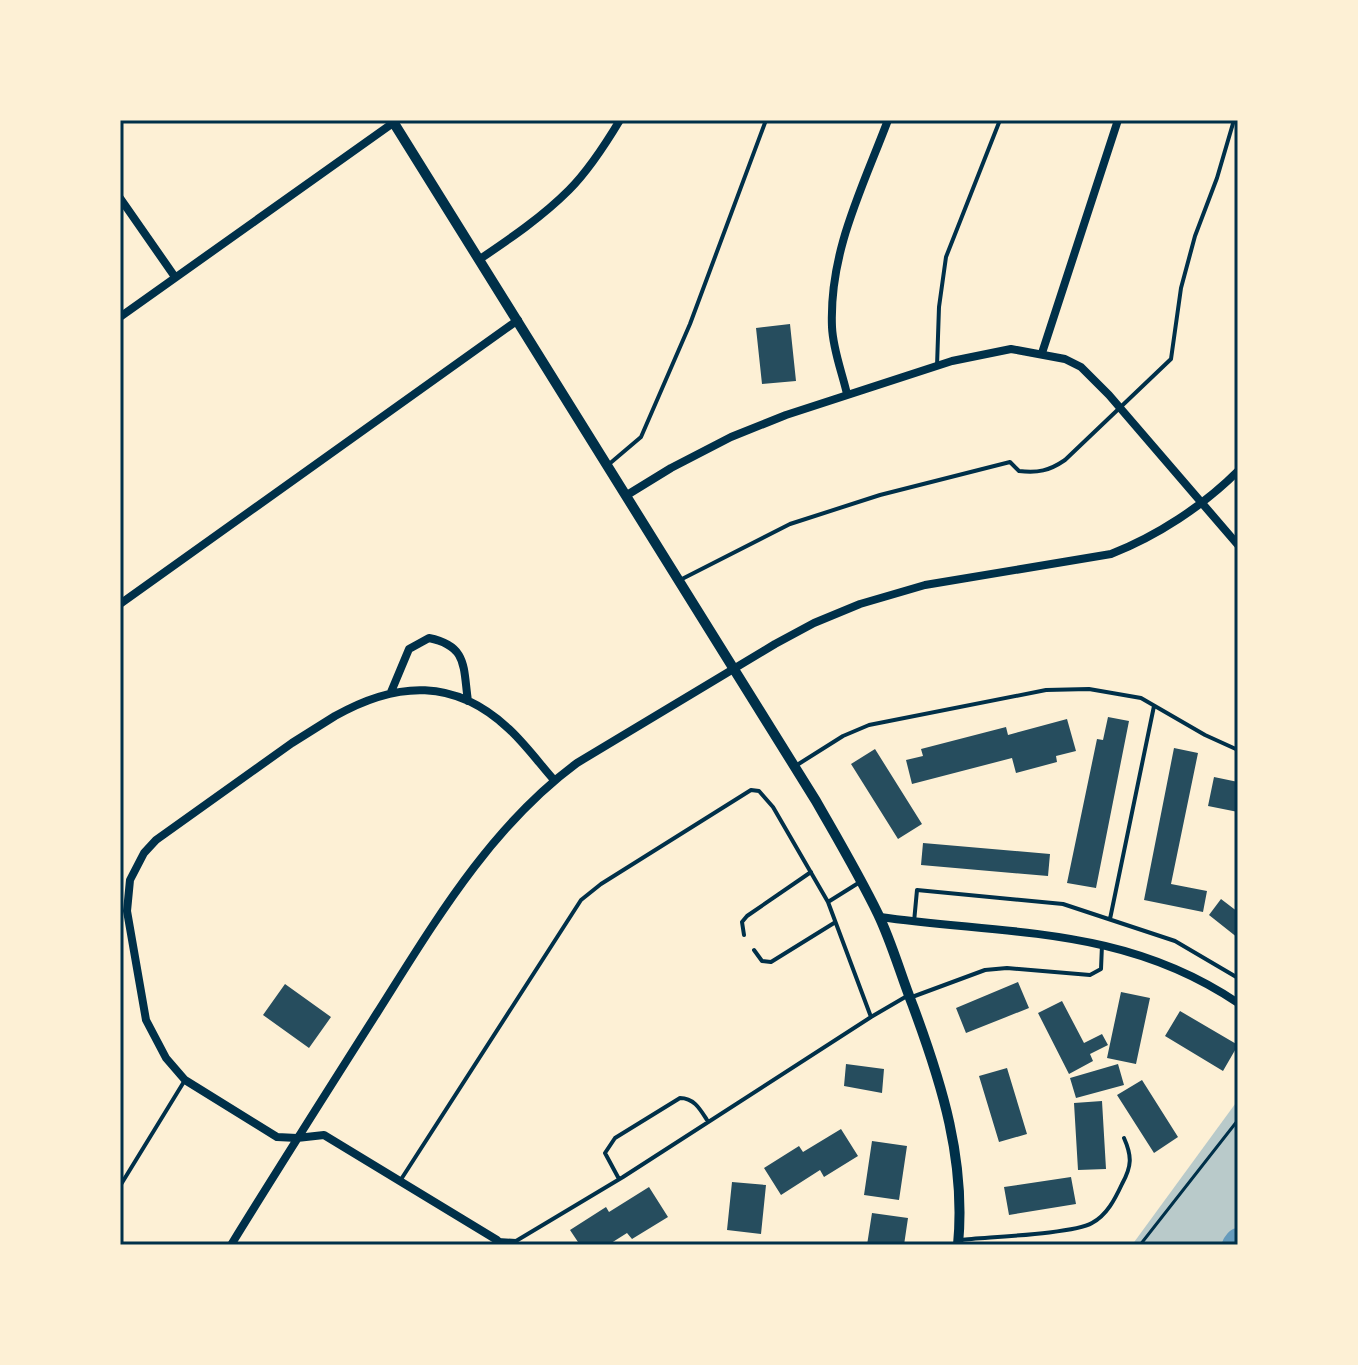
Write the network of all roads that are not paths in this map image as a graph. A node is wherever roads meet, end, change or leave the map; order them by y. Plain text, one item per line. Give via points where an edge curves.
1 (620, 120) edge
2 (766, 120) edge
3 (888, 120) edge
4 (1000, 120) edge
5 (1118, 120) edge
6 (1234, 120) edge
7 (392, 121) edge
8 (120, 198) edge
9 (480, 259) junction
10 (175, 277) junction
11 (120, 317) edge
12 (518, 320) junction
13 (1042, 353) junction
14 (937, 366) junction
15 (847, 394) junction
16 (1119, 406) junction
17 (608, 465) junction
18 (1238, 471) edge
19 (627, 495) junction
20 (1203, 501) junction
21 (1238, 545) edge
22 (680, 580) junction
23 (120, 604) edge
24 (734, 669) junction
25 (391, 692) junction
26 (468, 701) junction
27 (1154, 706) junction
28 (1238, 750) edge
29 (795, 766) junction
30 (554, 780) junction
31 (811, 872) junction
32 (861, 881) junction
33 (828, 902) junction
34 (880, 917) junction
35 (1110, 919) junction
36 (835, 922) junction
37 (914, 922) junction
38 (744, 935) dead end
39 (1102, 945) junction
40 (754, 950) dead end
41 (1238, 978) edge
42 (909, 996) junction
43 (1238, 1003) edge
44 (871, 1017) junction
45 (185, 1080) junction
46 (708, 1121) junction
47 (297, 1138) junction
48 (1124, 1138) dead end
49 (619, 1179) junction
50 (400, 1181) junction
51 (120, 1186) edge
52 (497, 1240) joint
53 (958, 1242) edge
54 (231, 1245) edge

1 - 9 street via 570,189
2 - 17 lane via 690,324 641,437
3 - 15 street via 854,200 832,299 832,329
4 - 14 lane via 946,257
5 - 13 street
6 - 16 lane via 1185,275 1171,359
7 - 9 street
7 - 10 street
8 - 10 street
9 - 12 street
10 - 11 street
12 - 17 street
12 - 23 street
13 - 14 street via 988,351
13 - 16 street via 1081,367
14 - 15 street
15 - 19 street via 731,437
16 - 20 street
16 - 22 lane via 1049,470 1019,471 1010,462 880,495 790,524
17 - 19 street
18 - 20 street
19 - 22 street
20 - 21 street
20 - 24 street via 1111,554 886,595 814,623
22 - 24 street
24 - 29 street
24 - 30 street
25 - 26 street via 426,689
25 - 26 street via 409,649 429,638 447,642 462,658
25 - 45 street via 359,702 292,743 144,853 130,880 127,911 146,1020
26 - 30 street via 511,730
27 - 28 lane
27 - 29 lane via 1104,691 1046,690 869,725
27 - 35 lane
29 - 32 street
30 - 47 street via 503,831 441,912
31 - 33 lane
31 - 38 lane via 747,916 742,922
31 - 50 lane via 773,807 751,790 601,884 581,900
32 - 33 lane
32 - 34 street
33 - 36 lane
34 - 37 street
34 - 42 street
35 - 37 lane via 1063,904 917,890
35 - 41 lane via 1175,941
36 - 40 lane via 771,962 762,961
36 - 44 lane
37 - 39 street via 1032,932
39 - 42 lane via 1101,969 1090,975 985,970
39 - 43 street via 1190,973
42 - 44 lane
42 - 53 street via 945,1100 958,1159
44 - 46 lane
45 - 47 street via 277,1137
45 - 51 lane
46 - 49 lane
46 - 49 lane via 696,1104 680,1098 615,1138 605,1153
47 - 50 street via 324,1135
47 - 54 street
48 - 53 lane via 1131,1152 1130,1169 1111,1206 1091,1224
49 - 52 lane via 516,1241
50 - 52 street

